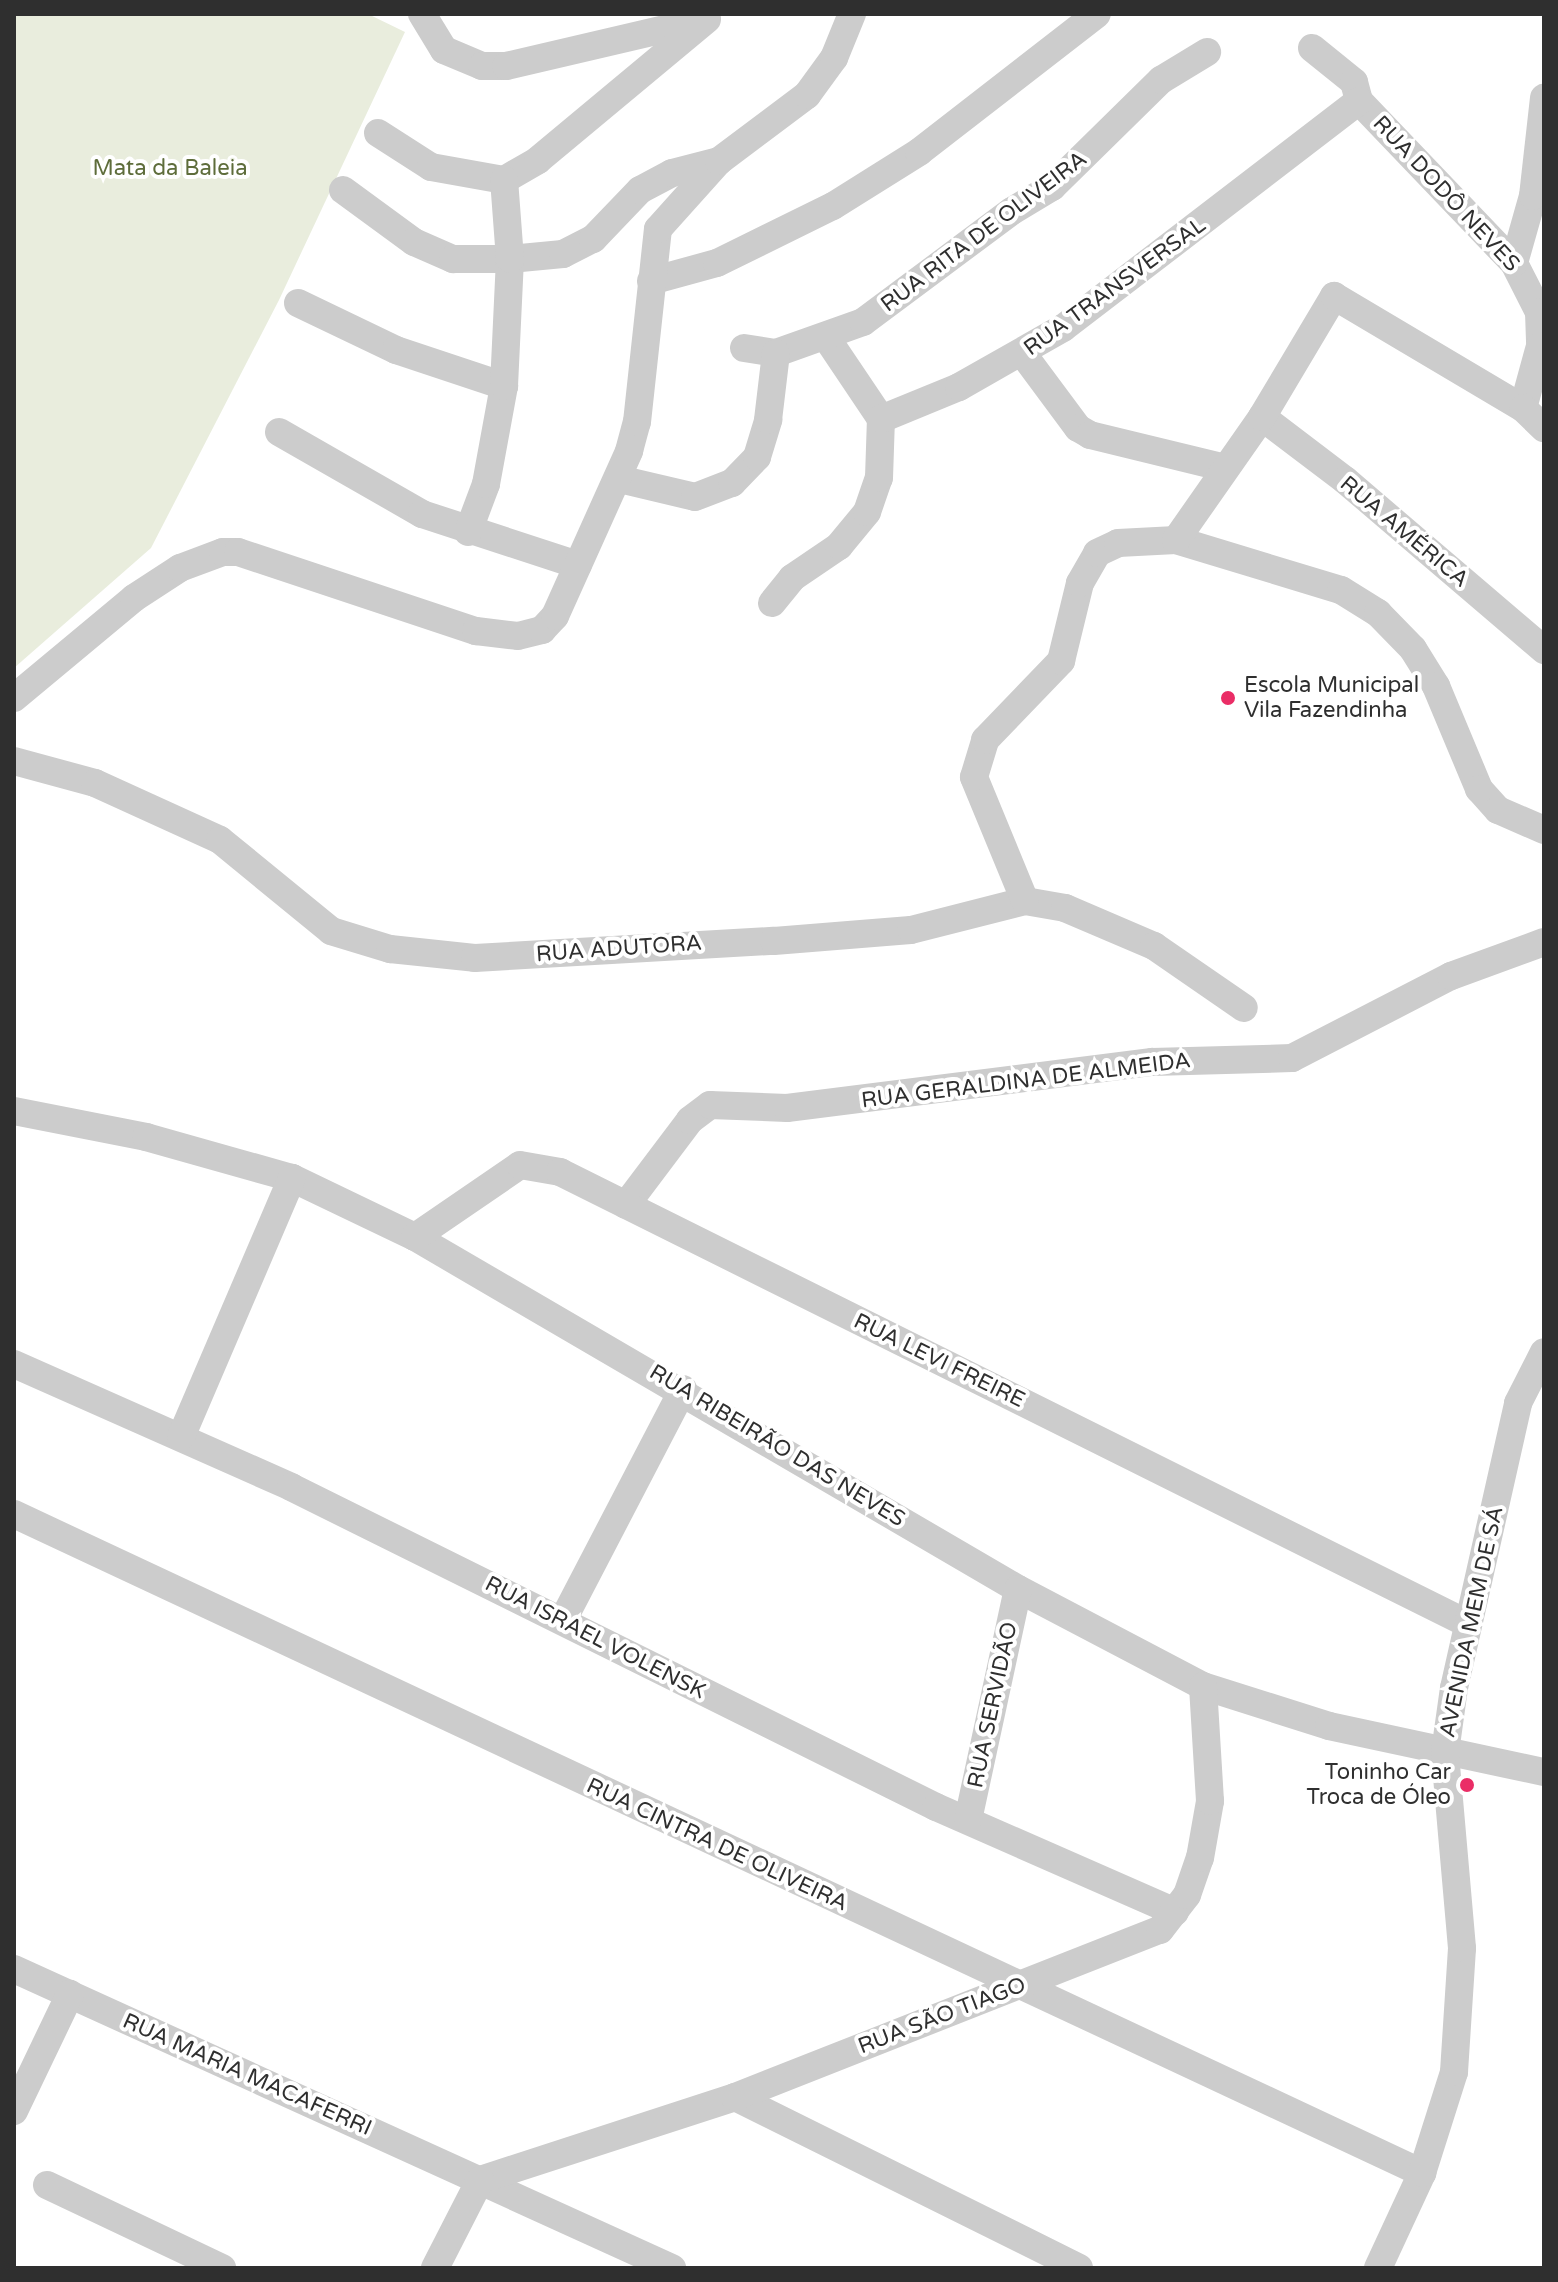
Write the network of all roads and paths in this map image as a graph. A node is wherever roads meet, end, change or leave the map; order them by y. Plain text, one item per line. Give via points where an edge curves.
1 (422, 14) edge
2 (852, 14) edge
3 (1097, 14) edge
4 (713, 17) edge
5 (1312, 48) dead end
6 (1207, 52) dead end
7 (1544, 98) edge
8 (1359, 101) junction
9 (378, 133) dead end
10 (719, 161) junction
11 (504, 180) junction
12 (343, 190) dead end
13 (510, 259) junction
14 (1514, 263) junction
15 (651, 281) junction
16 (298, 303) dead end
17 (826, 337) junction
18 (744, 348) dead end
19 (776, 353) junction
20 (1023, 354) junction
21 (504, 386) junction
22 (1523, 408) junction
23 (1262, 417) junction
24 (881, 419) junction
25 (1544, 428) edge
26 (279, 432) dead end
27 (1225, 468) junction
28 (619, 479) junction
29 (468, 532) junction
30 (1176, 540) junction
31 (578, 565) junction
32 (772, 603) dead end
33 (1544, 650) edge
34 (14, 698) edge
35 (14, 761) edge
36 (1544, 830) edge
37 (1025, 901) junction
38 (1544, 942) edge
39 (1244, 1008) dead end
40 (14, 1111) edge
41 (292, 1178) junction
42 (626, 1205) junction
43 (415, 1237) junction
44 (1544, 1352) edge
45 (14, 1364) edge
46 (683, 1389) junction
47 (181, 1437) junction
48 (14, 1514) edge
49 (1018, 1589) junction
50 (564, 1618) junction
51 (1468, 1624) junction
52 (1203, 1686) junction
53 (1445, 1752) junction
54 (1544, 1772) edge
55 (968, 1820) junction
56 (1175, 1912) junction
57 (14, 1969) edge
58 (1018, 1986) junction
59 (70, 1994) junction
60 (735, 2097) junction
61 (14, 2111) edge
62 (1422, 2173) junction
63 (480, 2180) junction
64 (47, 2185) dead end
65 (222, 2268) edge
66 (435, 2268) edge
67 (672, 2268) edge
68 (1079, 2268) edge
69 (1378, 2268) edge

1 - 4 street via 444,50 482,66 520,63
2 - 10 street via 834,58 807,95
3 - 15 street via 919,152 833,206 717,263
4 - 11 street via 538,160
5 - 8 street, RUA DODÔ NEVES via 1354,82
6 - 17 street, RUA RITA DE OLIVEIRA via 1161,80 1052,187 863,322
7 - 14 street via 1533,196
8 - 14 street, RUA DODÔ NEVES
8 - 20 street, RUA TRANSVERSAL via 1229,204
9 - 11 street via 431,167
10 - 13 street via 672,173 640,190 593,239 563,254
10 - 15 street via 658,229
11 - 13 street
12 - 13 street via 414,242 453,259
13 - 21 street
14 - 22 street, RUA DODÔ NEVES via 1539,312 1540,346
15 - 28 street via 637,422
16 - 21 street via 396,350
17 - 19 street, RUA RITA DE OLIVEIRA
17 - 24 street
18 - 19 street
19 - 28 street via 768,420 757,457 732,483 695,497
20 - 24 street, RUA TRANSVERSAL
20 - 27 street via 1078,428 1090,435
21 - 29 street via 486,484
22 - 23 street via 1334,296
22 - 25 street
23 - 27 street
23 - 33 street, RUA AMÉRICA via 1345,480
24 - 32 street via 879,478 867,512 846,539 792,578
26 - 29 street via 369,487
27 - 30 street
28 - 31 street
29 - 31 street
30 - 36 street via 1341,590 1378,613 1413,649 1436,686 1479,789 1498,810
30 - 37 street via 1118,543 1097,553 1080,583 1061,661 985,740 976,759 974,777 982,804
31 - 34 street via 555,616 542,630 518,636 476,631 238,552 223,552 180,568 134,598
35 - 37 street, RUA ADUTORA via 95,783 220,840 331,931 390,949 475,958 774,941 911,930
37 - 39 street, RUA ADUTORA via 1065,908 1154,946
38 - 42 street, RUA GERALDINA DE ALMEIDA via 1451,976 1292,1058 1152,1062 787,1108 710,1105 690,1120
40 - 41 street, RUA RIBEIRÃO DAS NEVES via 146,1137
41 - 43 street, RUA RIBEIRÃO DAS NEVES
41 - 47 street
42 - 43 street, RUA LEVI FREIRE via 560,1172 520,1165
42 - 51 street, RUA LEVI FREIRE
43 - 46 street, RUA RIBEIRÃO DAS NEVES
44 - 51 street, AVENIDA MEM DE SÁ via 1518,1403
45 - 47 street, RUA ISRAEL VOLENSK
46 - 49 street, RUA RIBEIRÃO DAS NEVES
46 - 50 street
47 - 50 street, RUA ISRAEL VOLENSK
48 - 58 street, RUA CINTRA DE OLIVEIRA
49 - 52 street, RUA RIBEIRÃO DAS NEVES
49 - 55 street, RUA SERVIDÃO
50 - 55 street, RUA ISRAEL VOLENSK via 672,1680
51 - 53 street, AVENIDA MEM DE SÁ
52 - 53 street, RUA RIBEIRÃO DAS NEVES via 1329,1726
52 - 56 street, RUA SÃO TIAGO via 1210,1801 1200,1858
53 - 54 street, RUA RIBEIRÃO DAS NEVES
53 - 62 street, AVENIDA MEM DE SÁ via 1459,1903 1460,1998 1454,2072
55 - 56 street, RUA ISRAEL VOLENSK
56 - 58 street, RUA SÃO TIAGO via 1145,1938
57 - 59 street, RUA MARIA MACAFERRI
58 - 60 street, RUA SÃO TIAGO
58 - 62 street, RUA CINTRA DE OLIVEIRA
59 - 61 street
59 - 63 street, RUA MARIA MACAFERRI
60 - 63 street, RUA SÃO TIAGO
60 - 68 street
62 - 69 street, AVENIDA MEM DE SÁ
63 - 66 street
63 - 67 street, RUA MARIA MACAFERRI
64 - 65 street

